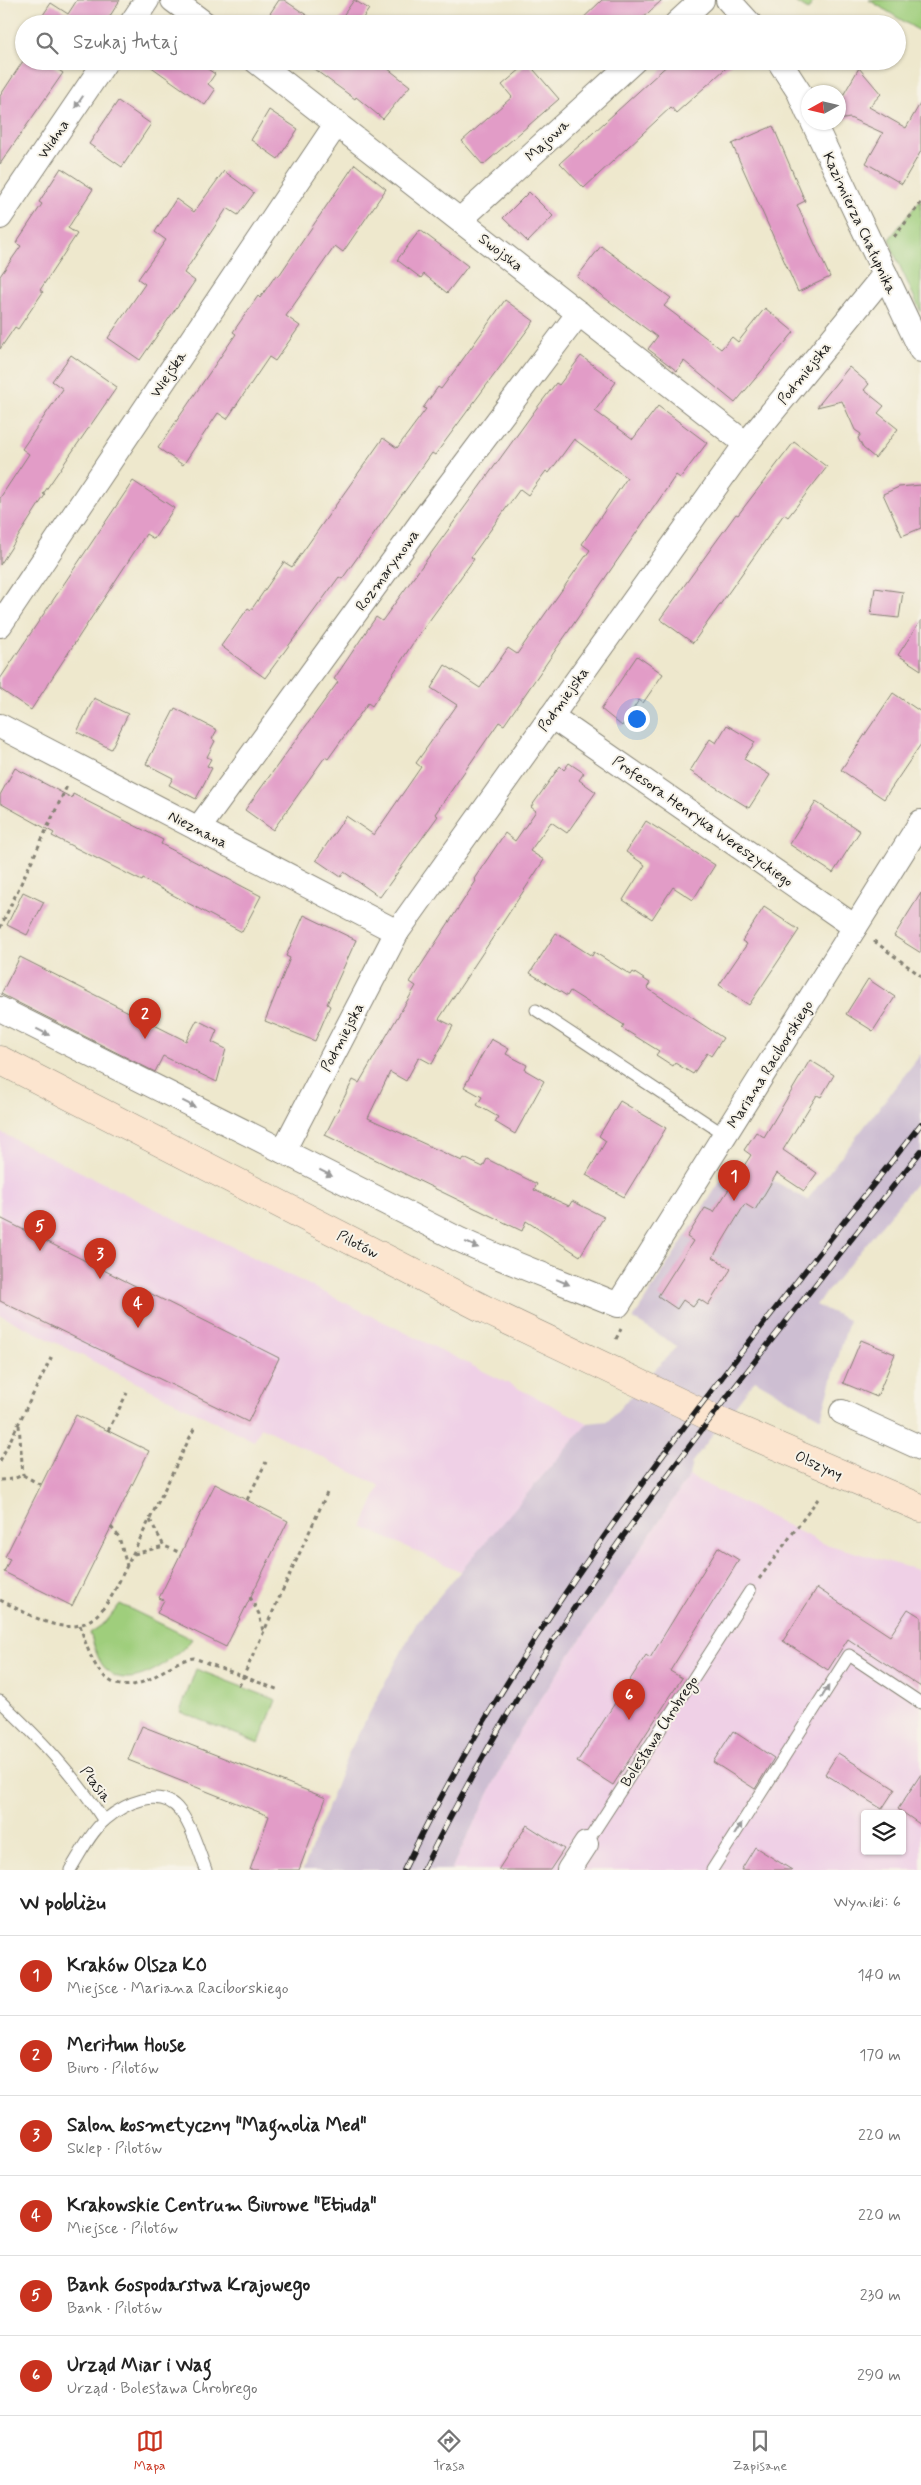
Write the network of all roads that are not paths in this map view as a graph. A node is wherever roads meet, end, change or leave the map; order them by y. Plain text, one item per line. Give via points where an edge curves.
1 (147, 0) edge
2 (173, 0) edge
3 (702, 0) edge
4 (728, 0) edge
5 (137, 15) edge
6 (193, 15) edge
7 (686, 15) edge
8 (742, 15) edge
9 (100, 70) edge
10 (268, 70) edge
11 (624, 70) edge
12 (784, 70) edge
13 (801, 97) edge
14 (336, 123) junction
15 (817, 130) edge
16 (0, 217) edge
17 (460, 220) junction
18 (885, 274) junction
19 (579, 313) junction
20 (921, 350) edge
21 (746, 444) junction
22 (0, 625) edge
23 (551, 716) junction
24 (0, 726) edge
25 (921, 822) edge
26 (198, 829) junction
27 (855, 927) junction
28 (397, 932) junction
29 (0, 1010) edge
30 (536, 1010) dead end
31 (1, 1064) edge
32 (725, 1135) junction
33 (283, 1151) junction
34 (842, 1412) dead end
35 (719, 1421) joint
36 (921, 1448) edge
37 (921, 1508) edge
38 (750, 1591) road end
39 (0, 1701) edge
40 (921, 1703) edge
41 (104, 1821) junction
42 (586, 1844) joint
43 (70, 1870) edge
44 (206, 1870) edge
45 (569, 1870) edge
46 (712, 1870) edge

1 - 5 street
2 - 6 street
3 - 7 street
4 - 8 street
9 -> 16 street, Widna
10 - 14 street, Swojska
11 - 17 street, Majowa
12 - 13 street
14 - 17 street, Swojska
14 - 22 street, Wiejska
15 - 18 street, Kazimierza Chałupnika
17 - 19 street, Swojska
18 - 20 street, Kazimierza Chałupnika
18 - 21 street, Podmiejska
19 - 21 street, Swojska
19 - 26 street, Rozmarynowa via 426,516
21 - 23 street, Podmiejska
23 - 27 street, Profesora Henryka Wereszyckiego
23 - 28 street, Podmiejska
24 - 26 street, Nieznana
25 - 27 street, Mariana Raciborskiego
26 - 28 street, Nieznana
27 - 32 street, Mariana Raciborskiego
28 - 33 street, Podmiejska
29 -> 33 street
30 - 32 lane
31 - 35 street, Pilotów via 488,1311
33 -> 32 street, Mariana Raciborskiego via 460,1240 618,1306
34 - 36 street
35 - 37 street, Olszyny
38 - 42 lane, Bolesława Chrobrego
39 - 41 lane, Ptasia via 45,1744 85,1792
46 -> 40 lane via 849,1655
41 - 43 lane
41 - 44 lane, Ptasia via 146,1798 161,1798 179,1810
42 - 45 street, Bolesława Chrobrego

